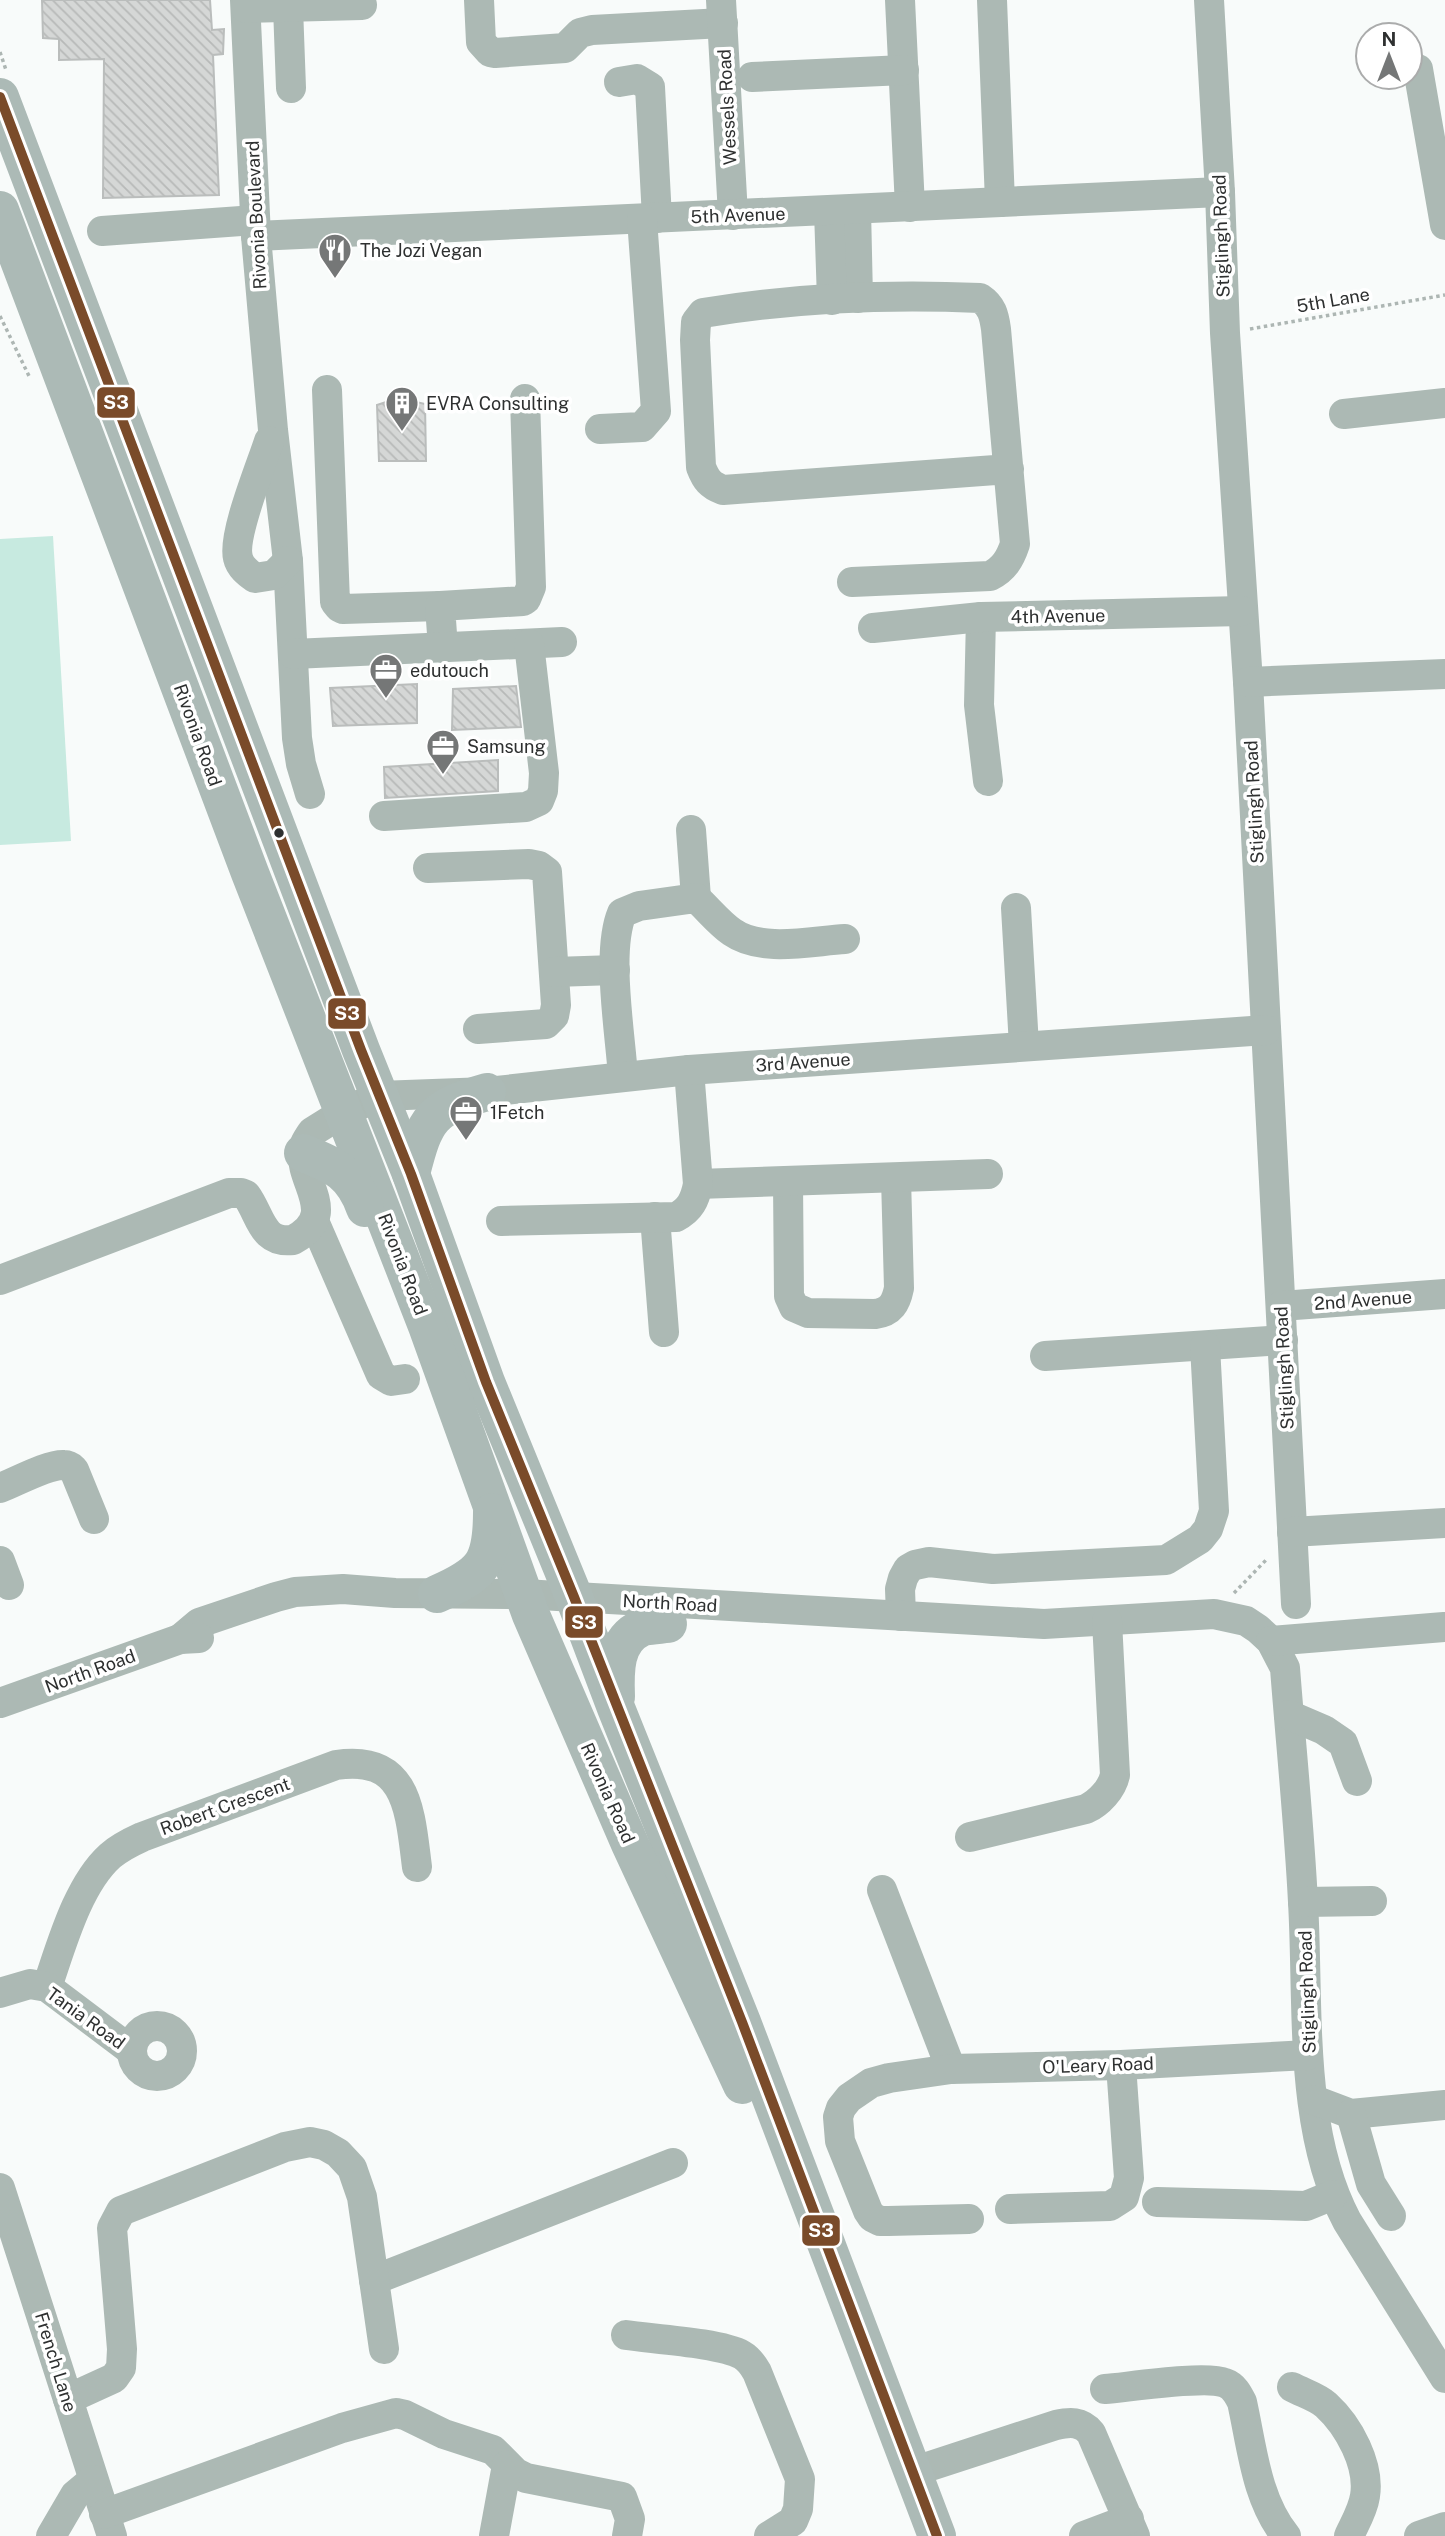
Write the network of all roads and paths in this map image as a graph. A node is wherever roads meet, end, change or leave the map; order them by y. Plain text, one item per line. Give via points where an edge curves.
1 (479, 0) edge
2 (900, 0) edge
3 (992, 0) edge
4 (1209, 0) edge
5 (246, 4) edge
6 (362, 5) dead end
7 (288, 7) junction
8 (722, 12) edge
9 (904, 70) junction
10 (752, 77) dead end
11 (619, 82) dead end
12 (291, 88) dead end
13 (1422, 91) edge
14 (0, 97) edge
15 (1220, 192) junction
16 (1000, 202) junction
17 (910, 207) junction
18 (0, 210) edge
19 (842, 210) junction
20 (733, 215) junction
21 (650, 218) junction
22 (1445, 225) edge
23 (256, 228) junction
24 (102, 231) dead end
25 (1445, 295) edge
26 (845, 299) junction
27 (1225, 333) junction
28 (327, 390) dead end
29 (525, 399) dead end
30 (1445, 403) edge
31 (1344, 414) dead end
32 (600, 429) dead end
33 (273, 430) junction
34 (1009, 469) junction
35 (288, 561) junction
36 (852, 582) dead end
37 (440, 606) junction
38 (1242, 611) junction
39 (981, 617) junction
40 (873, 628) dead end
41 (562, 642) dead end
42 (529, 644) junction
43 (443, 648) junction
44 (293, 654) junction
45 (1445, 674) edge
46 (1248, 682) junction
47 (988, 780) dead end
48 (310, 794) dead end
49 (384, 816) dead end
50 (691, 830) dead end
51 (428, 868) dead end
52 (696, 898) junction
53 (1016, 908) dead end
54 (845, 939) dead end
55 (615, 970) junction
56 (554, 972) junction
57 (478, 1029) dead end
58 (1266, 1030) junction
59 (1024, 1046) junction
60 (689, 1070) junction
61 (623, 1076) junction
62 (487, 1092) junction
63 (379, 1096) junction
64 (344, 1112) junction
65 (303, 1153) junction
66 (411, 1174) junction
67 (988, 1174) dead end
68 (896, 1178) junction
69 (788, 1182) junction
70 (698, 1184) junction
71 (655, 1217) junction
72 (314, 1221) junction
73 (500, 1221) dead end
74 (0, 1280) edge
75 (1445, 1294) edge
76 (1281, 1306) junction
77 (427, 1326) junction
78 (664, 1332) dead end
79 (1283, 1340) junction
80 (1205, 1346) junction
81 (1045, 1356) dead end
82 (405, 1379) dead end
83 (0, 1488) edge
84 (492, 1509) junction
85 (94, 1519) dead end
86 (1445, 1522) edge
87 (1293, 1532) junction
88 (437, 1594) junction
89 (1296, 1604) dead end
90 (527, 1605) junction
91 (578, 1607) junction
92 (1214, 1614) junction
93 (901, 1616) junction
94 (1107, 1620) junction
95 (668, 1624) junction
96 (1044, 1624) junction
97 (1444, 1627) edge
98 (180, 1639) junction
99 (1271, 1641) junction
100 (0, 1703) edge
101 (616, 1708) junction
102 (1289, 1715) junction
103 (1357, 1781) dead end
104 (970, 1838) dead end
105 (417, 1867) dead end
106 (882, 1890) dead end
107 (1372, 1901) dead end
108 (1303, 1902) junction
109 (47, 1987) junction
110 (0, 1993) edge
111 (132, 2051) dead end
112 (1308, 2055) junction
113 (1121, 2065) junction
114 (951, 2069) junction
115 (1314, 2100) junction
116 (1445, 2105) edge
117 (1352, 2115) junction
118 (673, 2163) dead end
119 (1, 2193) edge
120 (1333, 2195) junction
121 (1157, 2202) dead end
122 (1010, 2209) dead end
123 (1391, 2216) dead end
124 (969, 2219) dead end
125 (374, 2280) junction
126 (847, 2301) junction
127 (626, 2335) dead end
128 (384, 2348) dead end
129 (1445, 2378) edge
130 (1293, 2387) dead end
131 (1105, 2389) dead end
132 (68, 2399) junction
133 (507, 2465) junction
134 (912, 2472) junction
135 (93, 2480) junction
136 (108, 2525) edge
137 (1445, 2527) edge
138 (1132, 2528) edge
139 (51, 2536) edge
140 (494, 2536) edge
141 (627, 2536) edge
142 (769, 2536) edge
143 (937, 2536) edge
144 (1084, 2536) edge
145 (1286, 2536) edge
146 (1349, 2536) edge
147 (1419, 2536) edge

1 - 8 street via 481,42 495,53 559,50 580,33 592,30
2 - 9 street
3 - 16 street
4 - 15 street, Stiglingh Road
5 - 7 street
5 - 23 street, Rivonia Boulevard
6 - 7 street
7 - 12 street
8 - 20 street, Wessels Road
9 - 10 street
9 - 17 street
11 - 21 street via 638,79 650,87
13 - 22 street
14 - 63 main road, Rivonia Road
15 - 16 street, 5th Avenue
15 - 27 street, Stiglingh Road
16 - 17 street, 5th Avenue
17 - 19 street, 5th Avenue
18 - 64 main road, Rivonia Road
19 - 20 street, 5th Avenue
19 - 26 street
20 - 21 street, 5th Avenue
21 - 23 street, 5th Avenue
21 - 32 street via 656,411 642,427
23 - 24 street, 5th Avenue
23 - 33 street, Rivonia Boulevard
25 - 27 path, 5th Lane
26 - 34 street via 980,298 988,303 996,329
26 - 34 street via 703,313 696,322 701,467 706,480 723,490
27 - 38 street, Stiglingh Road
28 - 37 street via 335,602 344,609
29 - 37 street via 531,542 528,596 523,601
30 - 31 street
33 - 35 street, Rivonia Boulevard
33 - 35 street, Rivonia Boulevard via 245,515 237,556 255,578 274,575
34 - 36 street via 1015,544 997,572 990,576
35 - 44 street, Rivonia Boulevard
37 - 43 street
38 - 39 street, 4th Avenue
38 - 46 street, Stiglingh Road
39 - 40 street, 4th Avenue
39 - 47 street via 979,705
41 - 42 street
42 - 43 street
42 - 49 street via 544,773 539,801 526,807
43 - 44 street
44 - 48 street, Rivonia Boulevard via 297,738
45 - 46 street
46 - 58 street, Stiglingh Road
50 - 52 street
51 - 56 street via 529,864 547,872
52 - 54 street via 733,933 754,940 779,944
52 - 55 street via 622,913 614,937
53 - 59 street
55 - 56 street
55 - 61 street
56 - 57 street via 556,1005 546,1024
58 - 59 street, 3rd Avenue
58 - 76 street, Stiglingh Road
59 - 60 street, 3rd Avenue
60 - 61 street, 3rd Avenue
60 - 70 street
61 - 62 street, 3rd Avenue
62 - 63 street, 3rd Avenue
62 - 66 main road via 456,1101 436,1114 421,1139
63 - 64 street, 3rd Avenue
63 - 66 main road, Rivonia Road
64 - 65 street, 3rd Avenue via 312,1132
64 - 77 main road, Rivonia Road
65 - 72 street via 315,1198
65 - 77 main road via 336,1167 354,1184 402,1300
66 - 91 main road, Rivonia Road via 486,1382
67 - 68 street
68 - 69 street
68 - 69 street via 899,1288 892,1306 875,1314 808,1313 794,1307 789,1296
69 - 70 street
70 - 71 street via 685,1212
71 - 73 street
71 - 78 street
72 - 74 street via 299,1237 279,1240 264,1228 246,1195 229,1193
72 - 82 street via 381,1375 391,1381
75 - 76 street, 2nd Avenue
76 - 79 street, Stiglingh Road
77 - 84 main road, Rivonia Road
79 - 80 street
79 - 87 street, Stiglingh Road
80 - 81 street
80 - 93 street via 1214,1511 1200,1539 1166,1560 993,1569 922,1563 908,1569 903,1578
83 - 85 street via 50,1468 70,1466
84 - 88 main road via 492,1541 477,1572
84 - 90 main road, Rivonia Road
86 - 87 street
87 - 89 street, Stiglingh Road
87 - 92 path
88 - 90 street, North Road
88 - 98 street, North Road via 343,1589 295,1592 216,1616
90 - 91 street, North Road
90 - 98 street, North Road via 341,1608 276,1614 204,1637
90 - 126 main road, Rivonia Road via 630,1844 818,2252
91 - 93 street, North Road
91 - 95 street, North Road
91 - 101 main road, Rivonia Road
92 - 94 street, North Road
92 - 99 street, Stiglingh Road via 1246,1621
93 - 96 street, North Road
94 - 96 street, North Road
94 - 104 street via 1113,1784 1094,1806
95 - 96 street, North Road via 1004,1633
95 - 101 main road via 641,1628 623,1643 618,1654
97 - 99 street
98 - 100 street, North Road
99 - 102 street, Stiglingh Road via 1285,1668
101 - 126 main road, Rivonia Road
102 - 103 street via 1343,1743
102 - 108 street, Stiglingh Road
105 - 109 street, Robert Crescent via 411,1814 399,1786 388,1773 368,1764 336,1765 142,1837 115,1852 81,1899
106 - 114 street
107 - 108 street
108 - 112 street, Stiglingh Road
109 - 110 street, Tania Road via 30,1984
109 - 111 street, Tania Road
112 - 113 street, O'Leary Road
112 - 115 street, Stiglingh Road
113 - 114 street, O'Leary Road
113 - 122 street via 1129,2178 1124,2197 1110,2206
114 - 124 street, O'Leary Road via 871,2083 849,2098 838,2117 842,2150 873,2217 880,2221
115 - 117 street
115 - 120 street, Stiglingh Road
116 - 117 street
117 - 123 street via 1371,2184
118 - 125 street
119 - 132 street, French Lane
120 - 121 street via 1306,2206
120 - 129 street, Stiglingh Road
125 - 128 street
125 - 132 street via 362,2197 352,2168 324,2145 310,2142 285,2147 130,2206 121,2211 112,2228 121,2368 114,2378
126 - 134 main road, Rivonia Road
127 - 142 street via 720,2348 750,2361 800,2479 793,2521
130 - 146 street via 1324,2403 1360,2456 1365,2497
131 - 145 street via 1201,2380 1226,2383 1237,2391 1262,2493 1274,2522
132 - 135 street, French Lane
133 - 136 street via 492,2450 396,2413 342,2428
133 - 140 street
133 - 141 street via 526,2479 622,2497 630,2519
134 - 138 street via 1056,2425 1084,2425
134 - 143 main road, Rivonia Road
135 - 136 street, French Lane
135 - 139 street via 75,2495
137 - 147 street
138 - 144 street

